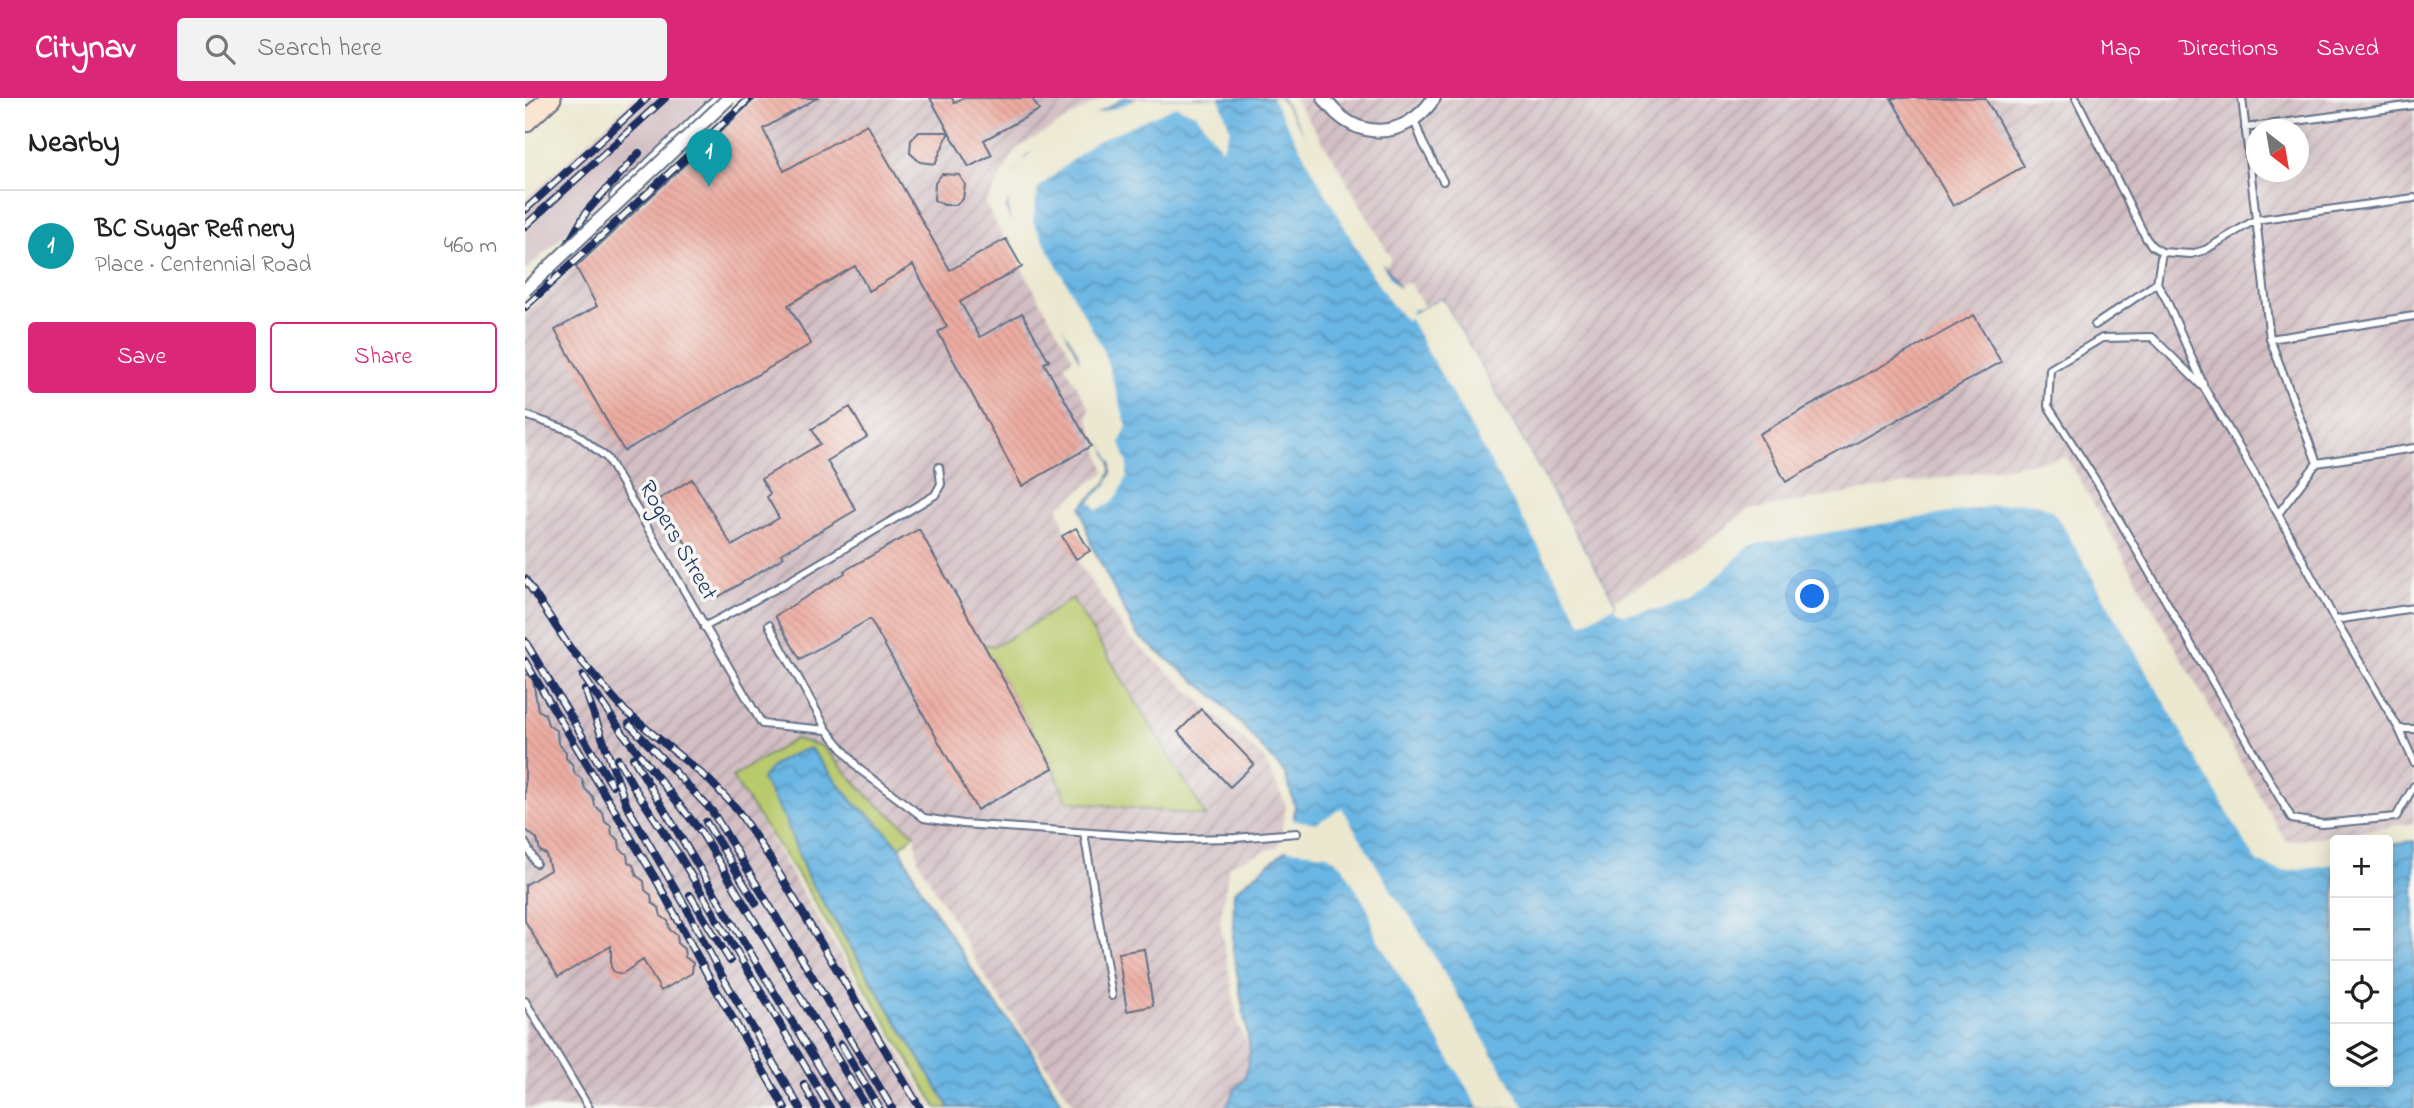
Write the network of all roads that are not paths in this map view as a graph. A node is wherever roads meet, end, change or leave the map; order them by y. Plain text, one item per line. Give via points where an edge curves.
1 (551, 98) edge
2 (720, 98) edge
3 (729, 98) edge
4 (1324, 98) edge
5 (1434, 98) edge
6 (2076, 98) edge
7 (2240, 100) edge
8 (2414, 104) edge
9 (1414, 120) junction
10 (525, 122) edge
11 (2245, 128) junction
12 (1443, 181) dead end
13 (2414, 198) edge
14 (2255, 220) junction
15 (2162, 252) junction
16 (2157, 284) junction
17 (525, 287) edge
18 (2414, 316) edge
19 (2095, 325) dead end
20 (2270, 339) junction
21 (2205, 389) junction
22 (525, 415) edge
23 (2414, 449) edge
24 (2317, 463) junction
25 (939, 467) dead end
26 (2278, 514) junction
27 (2414, 608) edge
28 (2335, 620) junction
29 (769, 625) dead end
30 (704, 627) junction
31 (2399, 729) junction
32 (2414, 729) edge
33 (827, 730) junction
34 (2414, 762) edge
35 (2414, 786) edge
36 (1084, 832) junction
37 (1297, 833) dead end
38 (525, 843) edge
39 (536, 863) dead end
40 (1112, 996) dead end
41 (525, 1001) edge
42 (589, 1108) edge

1 - 10 main road
2 - 17 street
3 - 17 street, bridge
4 - 9 street via 1349,124 1366,130 1383,131
5 - 9 street
6 - 15 lane via 2146,238
7 - 11 lane
8 - 11 lane
9 - 12 lane
11 - 14 lane
13 - 14 lane
14 - 15 lane via 2205,250
14 - 20 lane
15 - 16 lane
16 - 19 lane
16 - 21 lane
18 - 20 lane
20 - 24 lane
21 - 26 lane
21 - 35 lane via 2152,337 2102,338 2049,369 2048,405 2292,819 2322,824 2396,817
22 - 30 lane, Rogers Street via 575,432 607,458
23 - 24 lane
24 - 26 lane
25 - 30 lane via 941,484 935,495
26 - 28 lane
27 - 28 lane
28 - 31 lane
29 - 33 lane
30 - 33 lane, Rogers Street via 762,724
31 - 32 lane
31 - 34 lane
33 - 36 lane via 859,769 924,818
36 - 37 lane via 1178,839
36 - 40 lane
38 - 39 lane
41 - 42 lane

